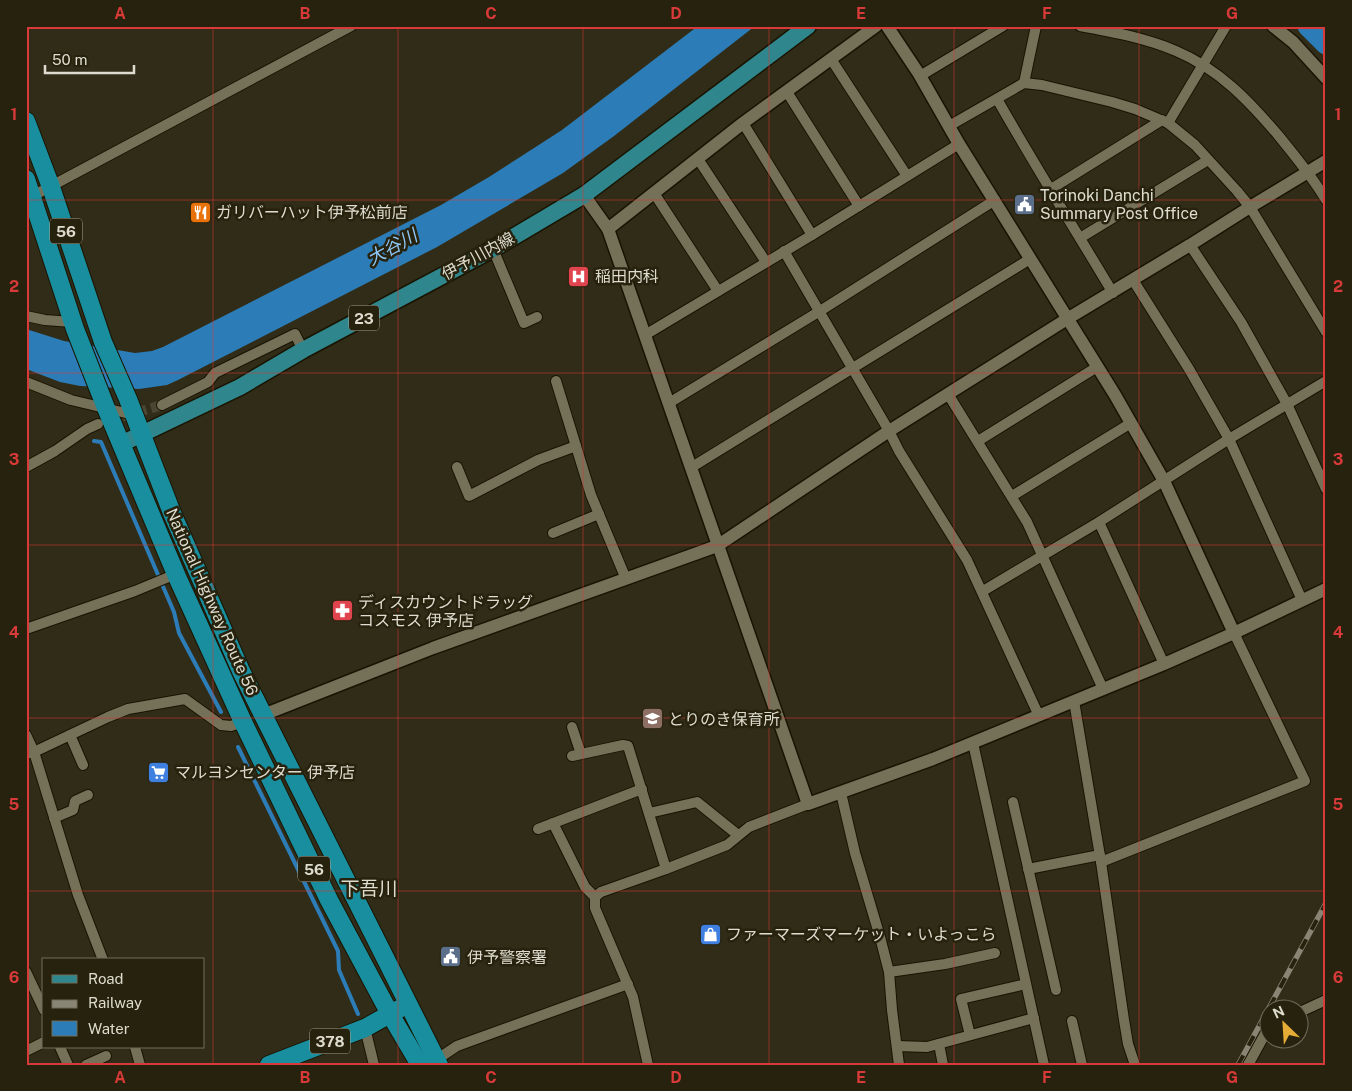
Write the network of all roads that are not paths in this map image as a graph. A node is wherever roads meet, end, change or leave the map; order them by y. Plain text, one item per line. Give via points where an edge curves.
1 (351, 26) edge
2 (808, 26) edge
3 (876, 26) edge
4 (887, 26) edge
5 (1003, 26) edge
6 (1036, 26) edge
7 (1080, 26) edge
8 (1226, 26) edge
9 (1273, 26) edge
10 (831, 59) junction
11 (1202, 65) junction
12 (920, 76) junction
13 (1326, 78) edge
14 (1024, 83) junction
15 (787, 92) junction
16 (997, 99) junction
17 (26, 121) edge
18 (1165, 122) junction
19 (743, 124) junction
20 (950, 126) junction
21 (959, 144) junction
22 (698, 158) junction
23 (1208, 160) junction
24 (1326, 161) edge
25 (1308, 172) junction
26 (907, 176) junction
27 (26, 178) edge
28 (52, 187) junction
29 (1051, 189) junction
30 (654, 193) junction
31 (584, 195) junction
32 (29, 198) edge
33 (995, 200) junction
34 (1326, 200) edge
35 (859, 206) junction
36 (1250, 207) junction
37 (608, 229) junction
38 (812, 235) junction
39 (1080, 238) junction
40 (1190, 245) junction
41 (493, 249) junction
42 (784, 251) junction
43 (1030, 259) junction
44 (766, 262) junction
45 (1133, 280) junction
46 (718, 291) junction
47 (1112, 293) junction
48 (820, 311) junction
49 (26, 316) edge
50 (536, 317) dead end
51 (1067, 319) junction
52 (73, 326) junction
53 (1326, 332) edge
54 (645, 335) junction
55 (303, 350) junction
56 (1097, 367) junction
57 (853, 368) junction
58 (556, 381) dead end
59 (1326, 381) edge
60 (26, 382) edge
61 (948, 394) junction
62 (103, 402) junction
63 (669, 403) junction
64 (1288, 404) junction
65 (162, 405) tunnel mouth
66 (131, 407) junction
67 (1131, 423) junction
68 (98, 424) tunnel mouth
69 (890, 431) junction
70 (141, 434) junction
71 (1229, 439) junction
72 (978, 441) junction
73 (121, 444) junction
74 (576, 446) junction
75 (26, 467) edge
76 (457, 467) dead end
77 (692, 467) junction
78 (1164, 481) junction
79 (1326, 489) edge
80 (1012, 496) junction
81 (599, 514) junction
82 (1099, 522) junction
83 (553, 533) dead end
84 (717, 546) junction
85 (1042, 556) junction
86 (176, 574) junction
87 (626, 579) junction
88 (1326, 589) edge
89 (983, 591) junction
90 (1302, 600) junction
91 (26, 629) edge
92 (1234, 633) junction
93 (1164, 664) junction
94 (1103, 689) junction
95 (1074, 701) junction
96 (263, 715) junction
97 (1039, 716) junction
98 (243, 722) junction
99 (572, 727) dead end
100 (26, 735) edge
101 (70, 735) junction
102 (973, 743) junction
103 (30, 753) edge
104 (83, 765) dead end
105 (642, 789) junction
106 (842, 793) junction
107 (88, 795) dead end
108 (1013, 802) dead end
109 (808, 804) junction
110 (649, 813) junction
111 (54, 818) junction
112 (553, 823) junction
113 (538, 829) dead end
114 (738, 835) junction
115 (1101, 858) junction
116 (666, 869) junction
117 (1028, 870) junction
118 (594, 897) junction
119 (995, 953) dead end
120 (102, 958) edge
121 (26, 972) edge
122 (889, 972) junction
123 (628, 984) junction
124 (1026, 984) junction
125 (1056, 990) dead end
126 (30, 992) edge
127 (1326, 1000) edge
128 (408, 1003) junction
129 (42, 1007) edge
130 (1310, 1007) edge
131 (390, 1014) junction
132 (1034, 1018) junction
133 (1072, 1021) dead end
134 (365, 1028) junction
135 (970, 1035) junction
136 (42, 1043) edge
137 (1260, 1043) edge
138 (939, 1044) junction
139 (897, 1046) junction
140 (60, 1048) edge
141 (135, 1048) edge
142 (28, 1050) dead end
143 (106, 1056) dead end
144 (431, 1064) edge
145 (68, 1065) edge
146 (86, 1065) edge
147 (140, 1065) edge
148 (269, 1065) edge
149 (374, 1065) edge
150 (648, 1065) edge
151 (900, 1065) edge
152 (943, 1065) edge
153 (1044, 1065) edge
154 (1082, 1065) edge
155 (1136, 1065) edge
156 (1248, 1065) edge

1 - 28 street
2 - 31 main road, 伊予川内線 / 23
3 - 10 street
4 - 12 street
5 - 12 street
6 - 14 street
7 - 11 street via 1177,51
8 - 11 street
9 - 13 street
10 - 15 street
10 - 26 street
11 - 18 street
11 - 25 street via 1238,91 1257,110
12 - 20 street
14 - 16 street
14 - 18 street via 1112,102
15 - 19 street
15 - 35 street
16 - 20 street
16 - 29 street
17 - 28 highway, National Highway Route 56 / 56
18 - 23 street via 1195,145
18 - 29 street
19 - 22 street
19 - 38 street
20 - 21 street
21 - 26 street
21 - 33 street
22 - 30 street
22 - 44 street
23 - 36 street
23 - 39 street
24 - 25 street
25 - 34 street
25 - 36 street
26 - 35 street
27 - 32 highway, National Highway Route 56 / 56
28 - 32 street
28 - 66 highway, National Highway Route 56 / 56 via 103,342
29 - 39 street
30 - 37 street
30 - 46 street
31 - 37 street
31 - 41 main road, 伊予川内線 / 23
32 - 52 highway, National Highway Route 56 / 56
33 - 43 street
33 - 48 street
35 - 38 street
36 - 40 street
36 - 53 street
37 - 54 street
38 - 42 street
39 - 47 street
40 - 45 street
40 - 64 street via 1241,322
41 - 50 street via 524,323
41 - 55 main road, 伊予川内線 / 23
42 - 44 street
42 - 48 street
43 - 51 street
43 - 57 street
44 - 46 street
45 - 47 street
45 - 71 street
46 - 54 street
47 - 51 street
48 - 57 street
48 - 63 street
49 - 52 street
51 - 56 street
51 - 61 street
52 - 62 highway, National Highway Route 56 / 56
54 - 63 street
55 - 65 street via 295,334 215,373 208,382
55 - 70 main road, 伊予川内線 / 23 via 240,386
56 - 67 street
56 - 72 street
57 - 69 street
57 - 77 street
58 - 74 street
59 - 64 street
60 - 62 street via 71,400
61 - 69 street
61 - 72 street
62 - 66 street
62 - 73 highway, National Highway Route 56 / 56
63 - 77 street
64 - 71 street
64 - 79 street
66 - 70 highway, National Highway Route 56 / 56
67 - 78 street
67 - 80 street
68 - 75 street
69 - 84 street
69 - 89 street
70 - 73 main road, 伊予川内線 / 23
70 - 96 highway, National Highway Route 56 / 56 via 241,671
71 - 78 street
71 - 90 street
72 - 80 street
73 - 86 highway, National Highway Route 56 / 56
74 - 76 street via 538,460 469,496
74 - 81 street
77 - 84 street
78 - 82 street
78 - 92 street
80 - 85 street
81 - 83 street
81 - 87 street
82 - 85 street
82 - 93 street
84 - 87 street
84 - 109 street
85 - 89 street
85 - 94 street
86 - 91 street
86 - 98 highway, National Highway Route 56 / 56
87 - 96 street via 433,648
88 - 90 street
89 - 97 street
90 - 92 street
92 - 93 street
92 - 115 street via 1305,781
93 - 94 street
94 - 95 street
95 - 97 street
95 - 115 street
96 - 98 highway
96 - 128 highway, National Highway Route 56 / 56
97 - 102 street
98 - 101 street via 221,725 185,699 128,709
98 - 131 highway, National Highway Route 56 / 56 via 329,900
99 - 105 street via 577,755 628,746
100 - 103 street
101 - 103 street
101 - 104 street
102 - 106 street
102 - 124 street
103 - 111 street
105 - 110 street
105 - 112 street
106 - 109 street
106 - 122 street via 855,853
107 - 111 street via 75,801 73,810
108 - 117 street
109 - 114 street via 749,827
110 - 114 street via 697,802
110 - 116 street
111 - 120 street
112 - 113 street
112 - 118 street via 585,887
114 - 116 street via 727,845
115 - 117 street
115 - 155 street via 1128,1044
116 - 118 street
117 - 125 street
118 - 123 street via 595,908
119 - 122 street
121 - 126 street
122 - 139 street
123 - 144 street via 457,1046
123 - 150 street
124 - 132 street
124 - 135 street via 961,999
126 - 129 street
127 - 130 street
128 - 131 highway
128 - 144 highway, National Highway Route 56 / 56
131 - 134 highway, 378
131 - 144 highway, National Highway Route 56 / 56
132 - 135 street
132 - 153 street
133 - 154 street
134 - 148 highway, 378
134 - 149 street
135 - 138 street
136 - 142 street
137 - 156 street
138 - 139 street
138 - 152 street
139 - 151 street
140 - 145 street
141 - 147 street
143 - 146 street

